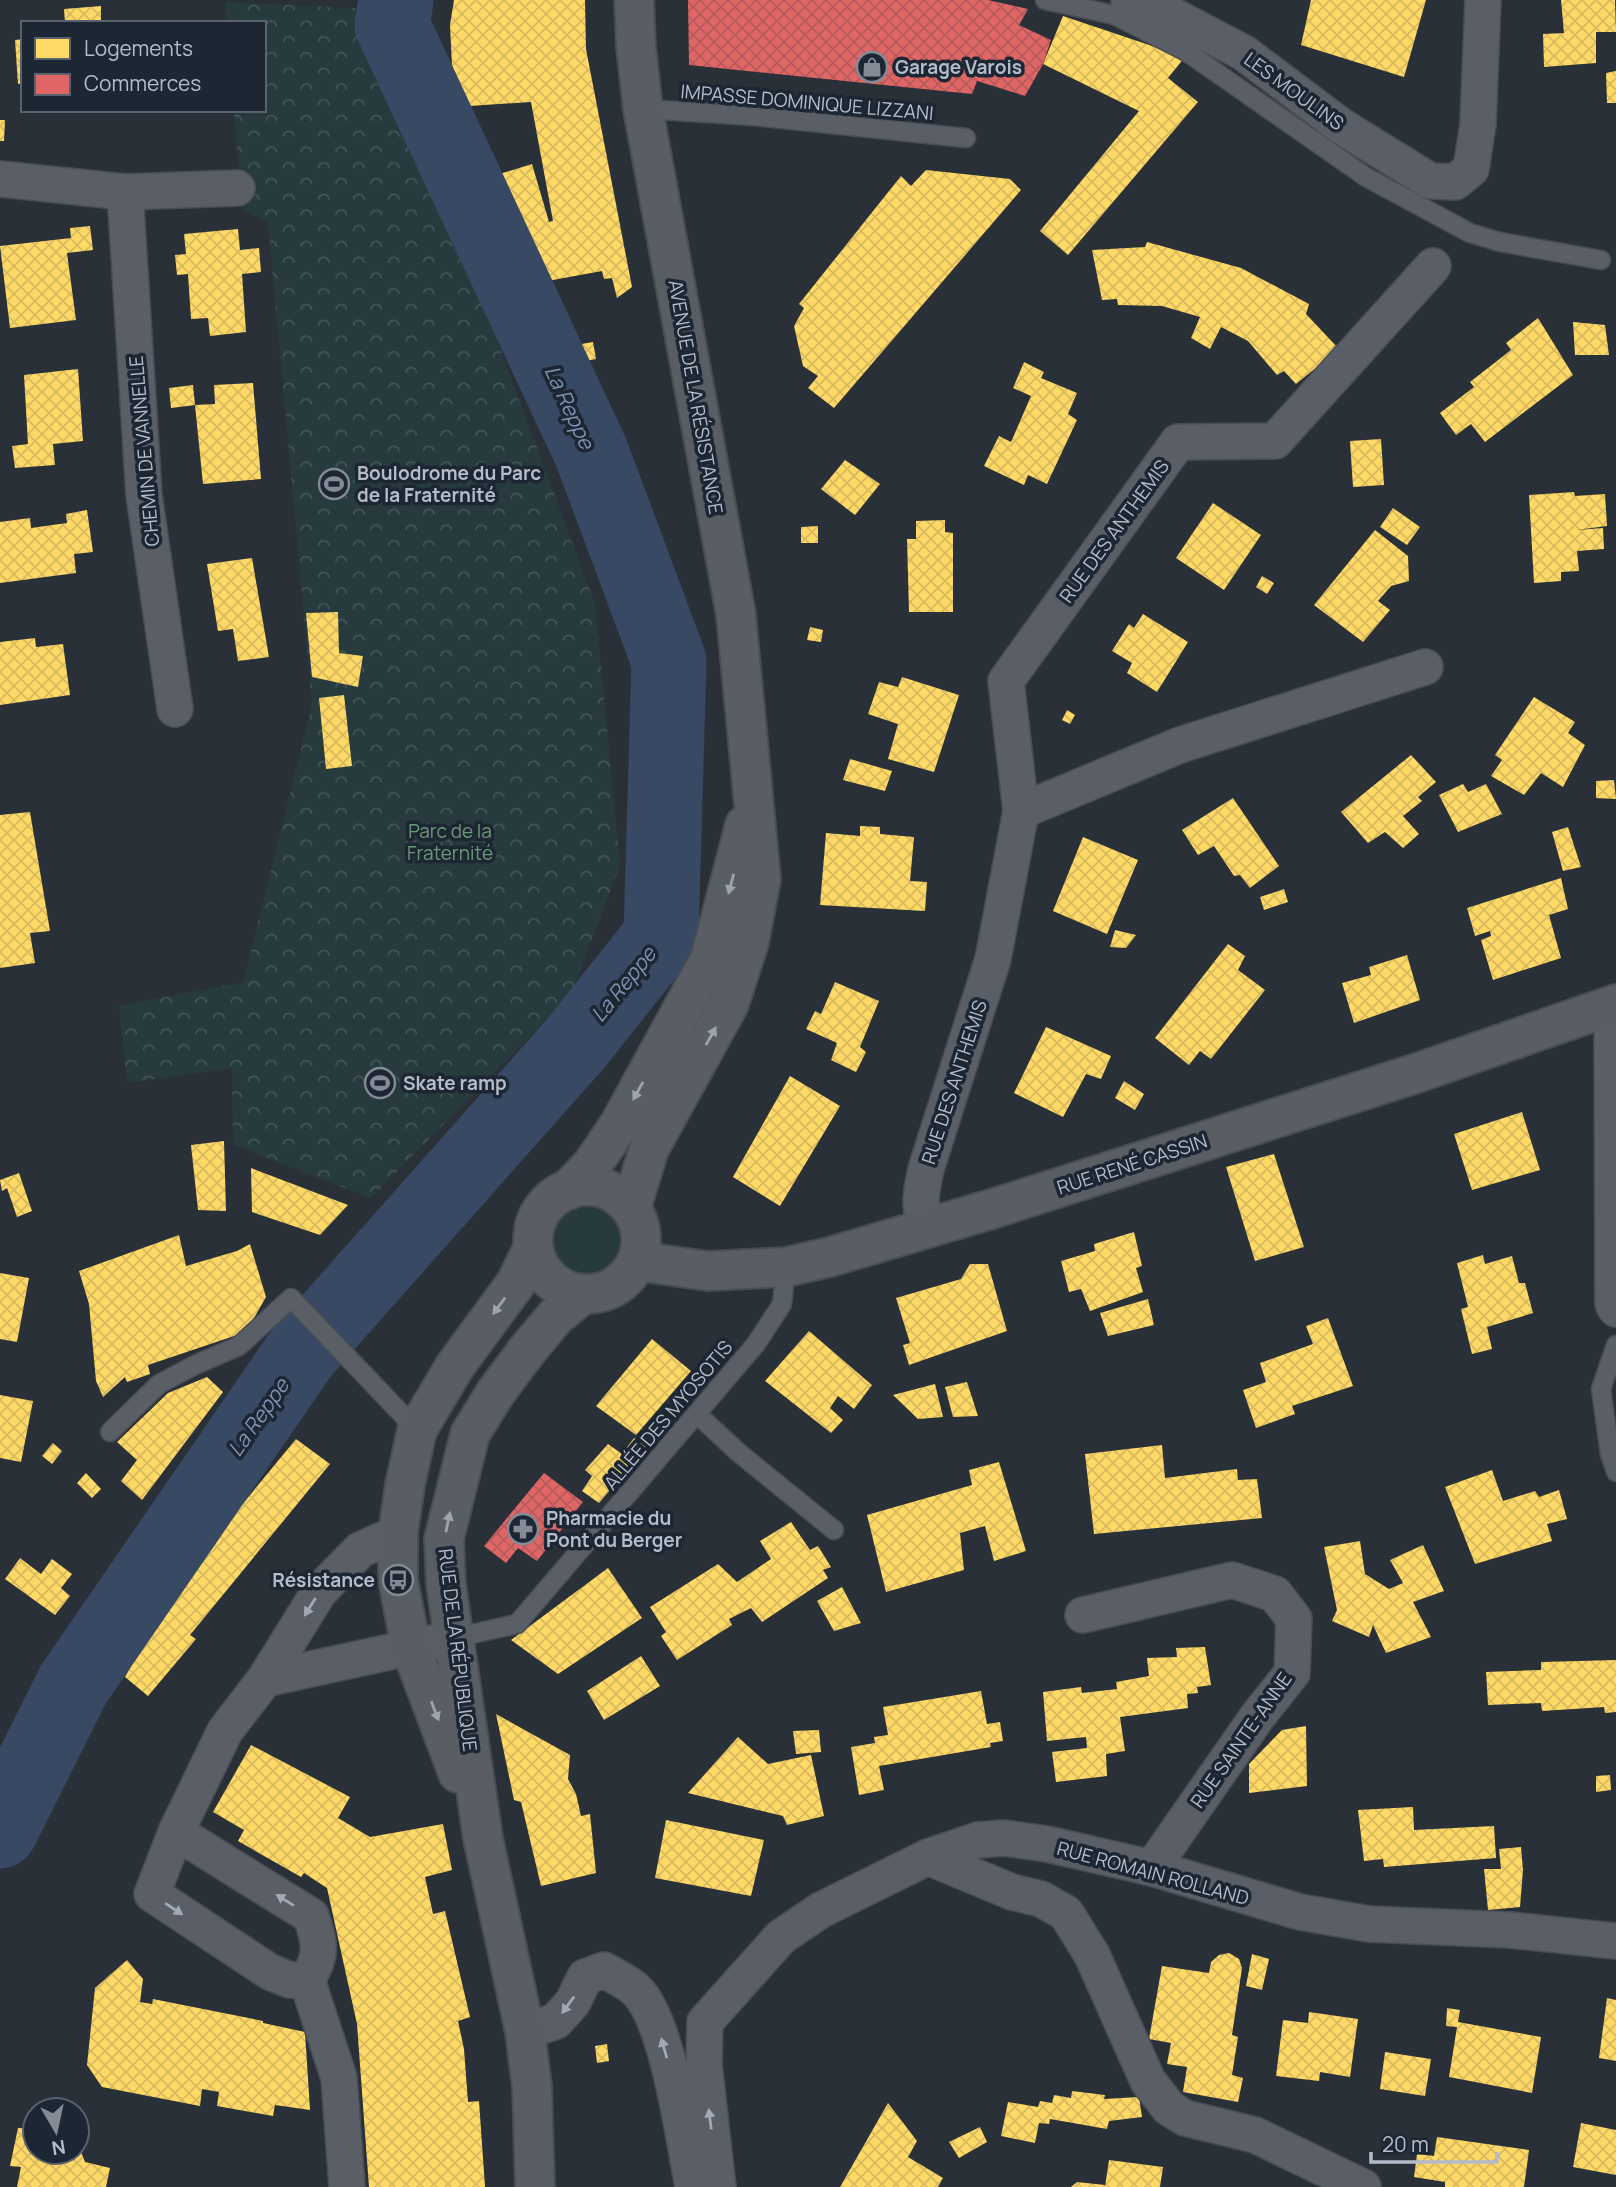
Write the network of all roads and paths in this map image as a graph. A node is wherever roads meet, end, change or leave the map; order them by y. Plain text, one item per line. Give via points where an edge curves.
1 (634, 0) edge
2 (1045, 0) edge
3 (1129, 0) edge
4 (1483, 0) edge
5 (643, 109) junction
6 (966, 138) dead end
7 (0, 179) edge
8 (237, 188) dead end
9 (125, 192) junction
10 (1601, 260) dead end
11 (1433, 266) dead end
12 (1424, 667) dead end
13 (175, 709) dead end
14 (752, 794) junction
15 (1021, 811) junction
16 (1614, 1005) edge
17 (568, 1190) junction
18 (631, 1208) junction
19 (926, 1228) junction
20 (533, 1248) junction
21 (637, 1261) junction
22 (786, 1267) junction
23 (583, 1294) junction
24 (1616, 1308) edge
25 (1616, 1345) edge
26 (697, 1414) junction
27 (417, 1430) junction
28 (110, 1432) dead end
29 (1616, 1472) edge
30 (834, 1530) dead end
31 (398, 1533) junction
32 (1083, 1615) dead end
33 (454, 1638) junction
34 (411, 1648) junction
35 (265, 1679) junction
36 (176, 1832) junction
37 (483, 1838) junction
38 (928, 1857) junction
39 (1152, 1868) junction
40 (1616, 1941) edge
41 (307, 1980) junction
42 (525, 2032) junction
43 (347, 2187) edge
44 (535, 2187) edge
45 (693, 2187) edge
46 (718, 2187) edge
47 (1363, 2187) edge

1 - 5 main road, AVENUE DE LA RÉSISTANCE
2 - 10 lane via 1114,15 1187,52 1366,177 1470,233
3 - 4 street, LES MOULINS via 1162,10 1244,53 1342,126 1430,181 1455,182 1471,169 1478,124
5 - 6 lane, IMPASSE DOMINIQUE LIZZANI
5 - 14 main road, AVENUE DE LA RÉSISTANCE via 737,615
7 - 9 street
8 - 9 street
9 - 13 street, CHEMIN DE VANNELLE via 144,495
11 - 15 street, RUE DES ANTHEMIS via 1275,441 1178,442 1006,681
12 - 15 street via 1180,745
14 -> 17 main road, AVENUE DE LA RÉSISTANCE via 710,959 619,1125
18 -> 14 main road, AVENUE DE LA RÉSISTANCE via 649,1149 729,1004 750,942 761,879
15 - 19 street, RUE DES ANTHEMIS via 993,959 926,1169 920,1197
16 - 19 main road, RUE RENÉ CASSIN via 1414,1074
16 - 24 street
17 - 18 main road via 582,1186 609,1190
17 - 20 main road via 548,1203 535,1223
18 - 21 main road via 640,1233
19 - 22 main road, RUE RENÉ CASSIN
20 - 23 main road via 550,1279 565,1290
20 -> 27 main road, RUE DE LA RÉPUBLIQUE via 516,1283 455,1366
21 - 22 main road, RUE RENÉ CASSIN via 708,1270
21 - 23 main road via 615,1286
22 - 26 lane, ALLÉE DES MYOSOTIS via 782,1304 756,1344
33 -> 23 main road, RUE DE LA RÉPUBLIQUE via 444,1539 470,1434 529,1348 556,1316
25 - 29 lane via 1601,1389
26 - 30 lane
26 - 33 lane, ALLÉE DES MYOSOTIS via 517,1624
27 - 28 lane via 291,1298 239,1346 159,1384
27 - 31 main road, RUE DE LA RÉPUBLIQUE
31 - 34 main road, RUE DE LA RÉPUBLIQUE via 398,1580
31 -> 35 street via 359,1550 319,1592
32 - 39 street, RUE SAINTE-ANNE via 1232,1580 1275,1594 1294,1619 1292,1673
33 - 34 street
33 - 37 main road, RUE DE LA RÉPUBLIQUE
34 - 35 street
34 -> 37 main road, RUE DE LA RÉPUBLIQUE
35 - 36 street via 225,1731
41 -> 36 street via 317,1963 319,1941 311,1916
36 -> 41 street via 152,1894 270,1972 290,1980
37 - 42 main road, RUE DE LA RÉPUBLIQUE
38 - 39 street, RUE ROMAIN ROLLAND via 978,1840 1004,1838
46 -> 38 street, RUE ROMAIN ROLLAND via 704,2064 705,2022 781,1937 821,1910
38 - 47 street via 1041,1899 1066,1913 1092,1955 1148,2081 1169,2108 1185,2118 1255,2135
39 - 40 street, RUE ROMAIN ROLLAND via 1300,1912 1369,1924 1510,1930
41 - 43 street via 340,2078
42 - 44 main road, RUE DE LA RÉPUBLIQUE
45 -> 42 street via 665,2050 651,2011 636,1990 604,1970 585,1977 573,2002 556,2021

